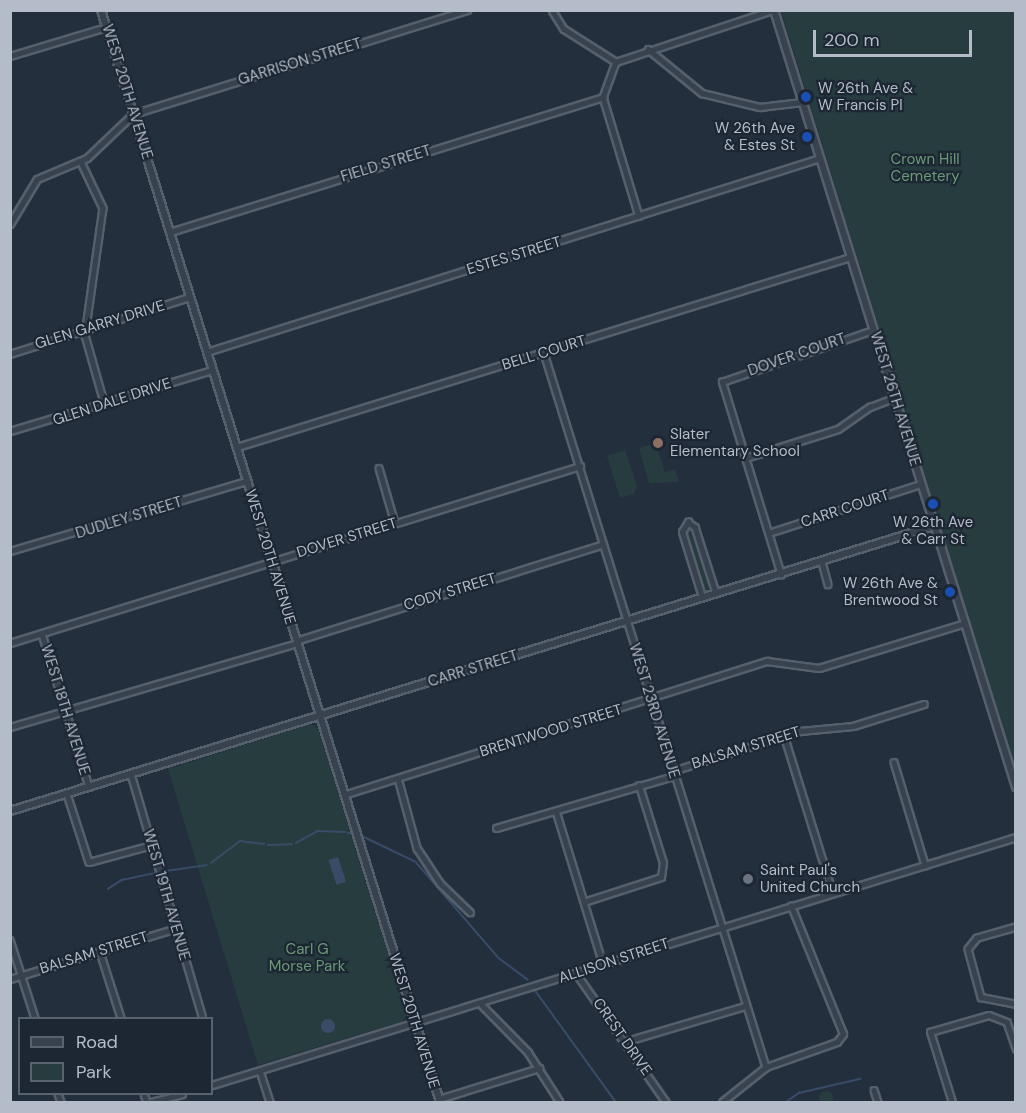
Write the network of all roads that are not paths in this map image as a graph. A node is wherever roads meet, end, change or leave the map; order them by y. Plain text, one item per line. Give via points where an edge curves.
1 (101, 10) edge
2 (467, 10) edge
3 (552, 10) edge
4 (773, 10) edge
5 (106, 27) junction
6 (648, 50) junction
7 (10, 56) edge
8 (616, 62) junction
9 (603, 97) junction
10 (802, 102) junction
11 (133, 114) junction
12 (820, 158) junction
13 (81, 162) junction
14 (639, 216) junction
15 (10, 224) edge
16 (170, 232) junction
17 (850, 257) junction
18 (190, 297) junction
19 (86, 330) junction
20 (873, 330) junction
21 (207, 352) junction
22 (544, 353) junction
23 (10, 354) edge
24 (212, 370) junction
25 (894, 398) junction
26 (104, 402) junction
27 (10, 431) edge
28 (237, 447) junction
29 (745, 458) junction
30 (580, 466) junction
31 (379, 468) dead end
32 (247, 481) junction
33 (921, 484) junction
34 (395, 523) junction
35 (934, 526) junction
36 (769, 533) junction
37 (603, 544) junction
38 (10, 551) edge
39 (272, 561) junction
40 (822, 562) junction
41 (781, 575) junction
42 (828, 584) dead end
43 (716, 593) junction
44 (702, 597) junction
45 (626, 621) junction
46 (964, 623) junction
47 (42, 634) junction
48 (297, 642) junction
49 (10, 644) edge
50 (652, 700) junction
51 (924, 704) dead end
52 (66, 710) junction
53 (319, 716) junction
54 (10, 727) edge
55 (784, 735) junction
56 (894, 762) dead end
57 (674, 773) junction
58 (131, 774) junction
59 (398, 778) junction
60 (639, 786) junction
61 (89, 787) junction
62 (1016, 787) edge
63 (67, 794) junction
64 (344, 795) junction
65 (10, 811) edge
66 (556, 811) junction
67 (496, 828) dead end
68 (1016, 837) edge
69 (152, 845) junction
70 (925, 865) junction
71 (833, 893) junction
72 (584, 902) junction
73 (791, 906) junction
74 (470, 912) dead end
75 (722, 927) junction
76 (1016, 927) edge
77 (177, 928) junction
78 (10, 940) edge
79 (100, 952) junction
80 (603, 964) junction
81 (576, 973) junction
82 (22, 975) junction
83 (10, 978) edge
84 (480, 1002) junction
85 (1016, 1004) edge
86 (745, 1006) junction
87 (202, 1016) dead end
88 (35, 1017) edge
89 (121, 1017) edge
90 (415, 1023) junction
91 (627, 1041) junction
92 (1016, 1048) edge
93 (766, 1067) junction
94 (539, 1068) junction
95 (260, 1071) junction
96 (213, 1085) edge
97 (874, 1090) dead end
98 (178, 1095) edge
99 (440, 1101) edge
100 (149, 1102) edge
101 (270, 1102) edge
102 (560, 1102) edge
103 (666, 1102) edge
104 (722, 1102) edge
105 (878, 1102) edge
106 (952, 1102) edge

1 - 5 street, WEST 20TH AVENUE
2 - 11 street, GARRISON STREET
3 - 8 street via 564,28
4 - 6 street
4 - 10 street, WEST 26TH AVENUE
5 - 7 street
5 - 11 street, WEST 20TH AVENUE
6 - 8 street
6 - 10 street via 702,93 760,107
8 - 9 street
9 - 14 street
9 - 16 street, FIELD STREET
10 - 12 street, WEST 26TH AVENUE
11 - 13 street
11 - 16 street, WEST 20TH AVENUE
12 - 14 street, ESTES STREET
12 - 17 street, WEST 26TH AVENUE
13 - 15 street via 37,179
13 - 19 street via 103,208
14 - 21 street, ESTES STREET
16 - 18 street, WEST 20TH AVENUE
17 - 20 street, WEST 26TH AVENUE
17 - 22 street, BELL COURT
18 - 19 street, GLEN GARRY DRIVE
18 - 21 street, WEST 20TH AVENUE
19 - 23 street, GLEN GARRY DRIVE
19 - 26 street
20 - 25 street, WEST 26TH AVENUE
20 - 29 street, DOVER COURT via 722,382
21 - 24 street, WEST 20TH AVENUE
22 - 28 street, BELL COURT
22 - 30 street, WEST 23RD AVENUE
24 - 26 street, GLEN DALE DRIVE
24 - 28 street, WEST 20TH AVENUE
25 - 29 street via 870,407 838,429
25 - 33 street, WEST 26TH AVENUE
26 - 27 street, GLEN DALE DRIVE
28 - 32 street, WEST 20TH AVENUE
29 - 36 street
30 - 34 street, DOVER STREET
30 - 37 street, WEST 23RD AVENUE
31 - 34 street
32 - 38 street, DUDLEY STREET
32 - 39 street, WEST 20TH AVENUE
33 - 35 street, WEST 26TH AVENUE
33 - 36 street, CARR COURT
34 - 39 street, DOVER STREET
35 - 40 street, CARR STREET
35 - 46 street, WEST 26TH AVENUE
36 - 41 street
37 - 45 street, WEST 23RD AVENUE
37 - 48 street, CODY STREET
39 - 47 street, DOVER STREET
39 - 48 street, WEST 20TH AVENUE
40 - 41 street, CARR STREET
40 - 42 street
41 - 43 street, CARR STREET
43 - 44 street, CARR STREET
43 - 44 street via 695,527 688,522 682,532
44 - 45 street, CARR STREET
45 - 50 street, WEST 23RD AVENUE
45 - 53 street, CARR STREET
46 - 50 street, BRENTWOOD STREET via 819,668 767,661
46 - 62 street, WEST 26TH AVENUE
47 - 49 street, DOVER STREET
47 - 52 street, WEST 18TH AVENUE
48 - 52 street, CODY STREET
48 - 53 street, WEST 20TH AVENUE
50 - 57 street, WEST 23RD AVENUE
50 - 59 street, BRENTWOOD STREET
51 - 55 street, BALSAM STREET via 854,726
52 - 54 street, CODY STREET
52 - 61 street, WEST 18TH AVENUE
53 - 58 street, CARR STREET
53 - 64 street, WEST 20TH AVENUE
55 - 57 street, BALSAM STREET
55 - 71 street
56 - 70 street
57 - 60 street, BALSAM STREET
57 - 75 street, WEST 23RD AVENUE
58 - 61 street, CARR STREET
58 - 69 street, WEST 19TH AVENUE
59 - 64 street, BRENTWOOD STREET
59 - 74 street via 417,848 440,883
60 - 66 street, BALSAM STREET
60 - 72 street via 664,868 657,879
61 - 63 street, CARR STREET
63 - 65 street, CARR STREET
63 - 69 street, WEST 18TH AVENUE via 89,862
64 - 90 street, WEST 20TH AVENUE
66 - 67 street, BALSAM STREET
66 - 72 street
68 - 70 street, ALLISON STREET
69 - 77 street, WEST 19TH AVENUE
70 - 71 street, ALLISON STREET
71 - 73 street, ALLISON STREET
72 - 80 street
73 - 75 street, ALLISON STREET
73 - 93 street via 842,1021 837,1042
75 - 80 street, ALLISON STREET
75 - 86 street, WEST 23RD AVENUE
76 - 85 street via 970,943 981,997
77 - 79 street, BALSAM STREET
77 - 87 street, WEST 19TH AVENUE
78 - 82 street
79 - 82 street, BALSAM STREET
79 - 89 street
80 - 81 street, ALLISON STREET
81 - 84 street, ALLISON STREET
81 - 91 street, CREST DRIVE
82 - 83 street, BALSAM STREET
82 - 88 street
84 - 90 street, ALLISON STREET
84 - 94 street
86 - 91 street
86 - 93 street, WEST 23RD AVENUE
90 - 95 street, ALLISON STREET
90 - 99 street, WEST 20TH AVENUE
91 - 103 street, CREST DRIVE
92 - 106 street via 1007,1022 983,1015 930,1032
93 - 104 street
94 - 99 street
94 - 102 street
95 - 96 street, ALLISON STREET
95 - 101 street
97 - 105 street
98 - 100 street

